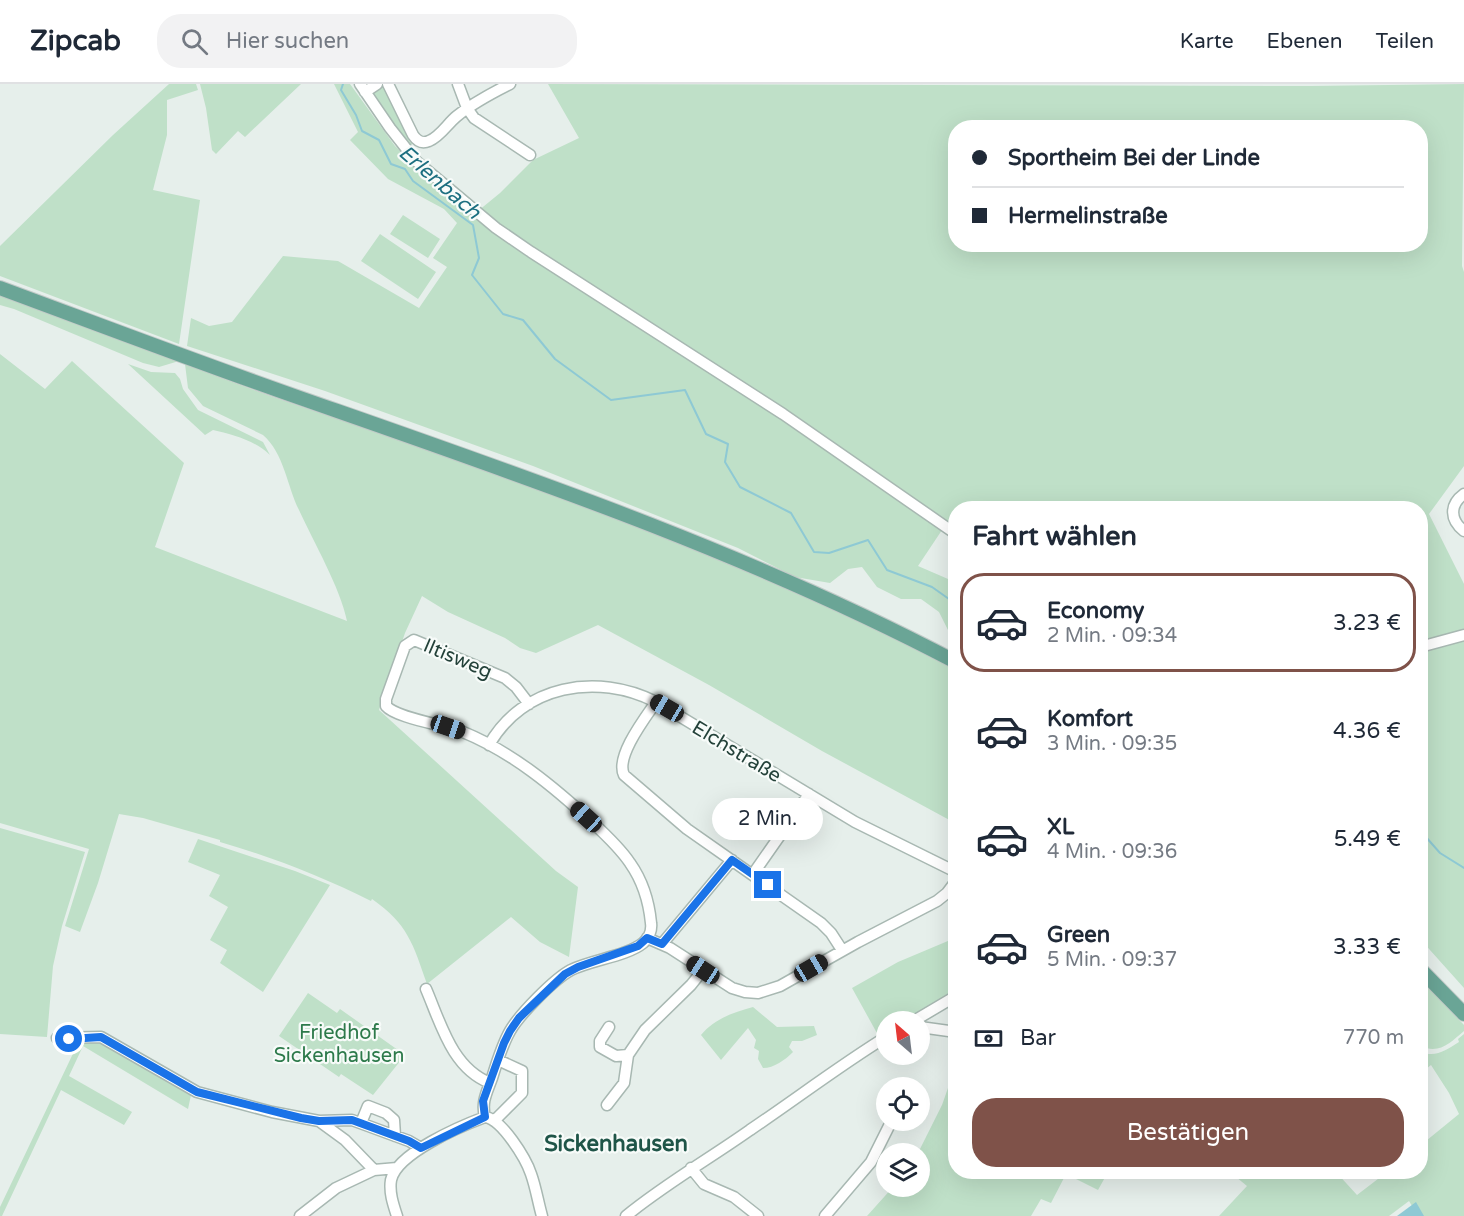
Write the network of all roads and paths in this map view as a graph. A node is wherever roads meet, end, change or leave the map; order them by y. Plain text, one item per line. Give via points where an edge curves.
1 (377, 84) edge
2 (388, 84) edge
3 (458, 84) edge
4 (510, 84) edge
5 (363, 88) edge
6 (496, 88) edge
7 (467, 108) junction
8 (530, 155) dead end
9 (0, 288) edge
10 (1464, 494) edge
11 (948, 528) edge
12 (1464, 531) edge
13 (1464, 635) edge
14 (1428, 645) edge
15 (948, 658) edge
16 (656, 702) junction
17 (529, 704) junction
18 (489, 745) junction
19 (808, 794) junction
20 (732, 860) junction
21 (948, 868) edge
22 (753, 874) junction
23 (948, 893) edge
24 (647, 938) junction
25 (662, 944) junction
26 (842, 950) junction
27 (703, 970) junction
28 (1428, 977) edge
29 (426, 989) dead end
30 (948, 1001) edge
31 (930, 1011) edge
32 (1464, 1014) edge
33 (609, 1027) dead end
34 (930, 1028) edge
35 (948, 1031) edge
36 (57, 1038) dead end
37 (876, 1043) edge
38 (628, 1055) junction
39 (498, 1060) junction
40 (490, 1083) junction
41 (607, 1105) dead end
42 (490, 1118) junction
43 (319, 1121) junction
44 (361, 1123) junction
45 (886, 1131) edge
46 (395, 1136) junction
47 (421, 1148) junction
48 (691, 1168) junction
49 (374, 1170) junction
50 (395, 1171) junction
51 (300, 1216) edge
52 (397, 1216) edge
53 (542, 1216) edge
54 (626, 1216) edge
55 (758, 1216) edge
56 (825, 1216) edge

1 - 5 street
2 - 7 street via 416,140 431,140
3 - 7 street
4 - 6 street
5 - 11 street via 416,161 496,228 775,408
6 - 7 street
7 - 8 street via 474,118
9 - 15 main road via 659,528 843,607
10 - 12 street via 1452,512 1455,523
13 - 14 street
16 - 17 street, Elchstraße via 634,692 599,686 564,689
16 - 19 street, Elchstraße
16 - 20 street via 625,753 621,771 687,829
17 - 18 street, Elchstraße via 508,720
17 - 18 street, Iltisweg via 505,678 414,640 408,642 387,692 386,706 396,714 448,727
18 - 24 street via 560,795 626,857 646,900 651,925
19 - 21 street, Elchstraße
19 - 22 street
20 - 22 street
20 - 25 street
22 - 26 street via 821,923
23 - 26 street
24 - 25 street
24 - 39 street via 638,946 561,977 513,1026
25 - 27 street
26 - 27 street via 773,989 758,993 732,988
27 - 38 street via 645,1030
28 - 32 main road
29 - 40 street via 456,1056
30 - 31 street
33 - 38 street via 600,1047 616,1056
34 - 35 street
36 - 43 street via 101,1037 197,1092
37 - 48 street
38 - 41 street via 624,1083
39 - 40 street
39 - 42 street via 522,1071 523,1085 520,1095
40 - 42 street via 483,1101
42 - 47 street
42 - 53 street via 527,1165
43 - 44 street via 347,1119
43 - 49 street via 345,1140
44 - 46 street
44 - 46 street via 368,1106 394,1120
45 - 56 street via 867,1167
46 - 47 street
47 - 50 street
48 - 54 street
48 - 55 street via 704,1184 734,1197
49 - 50 street
49 - 51 street via 336,1188
50 - 52 street via 391,1197

